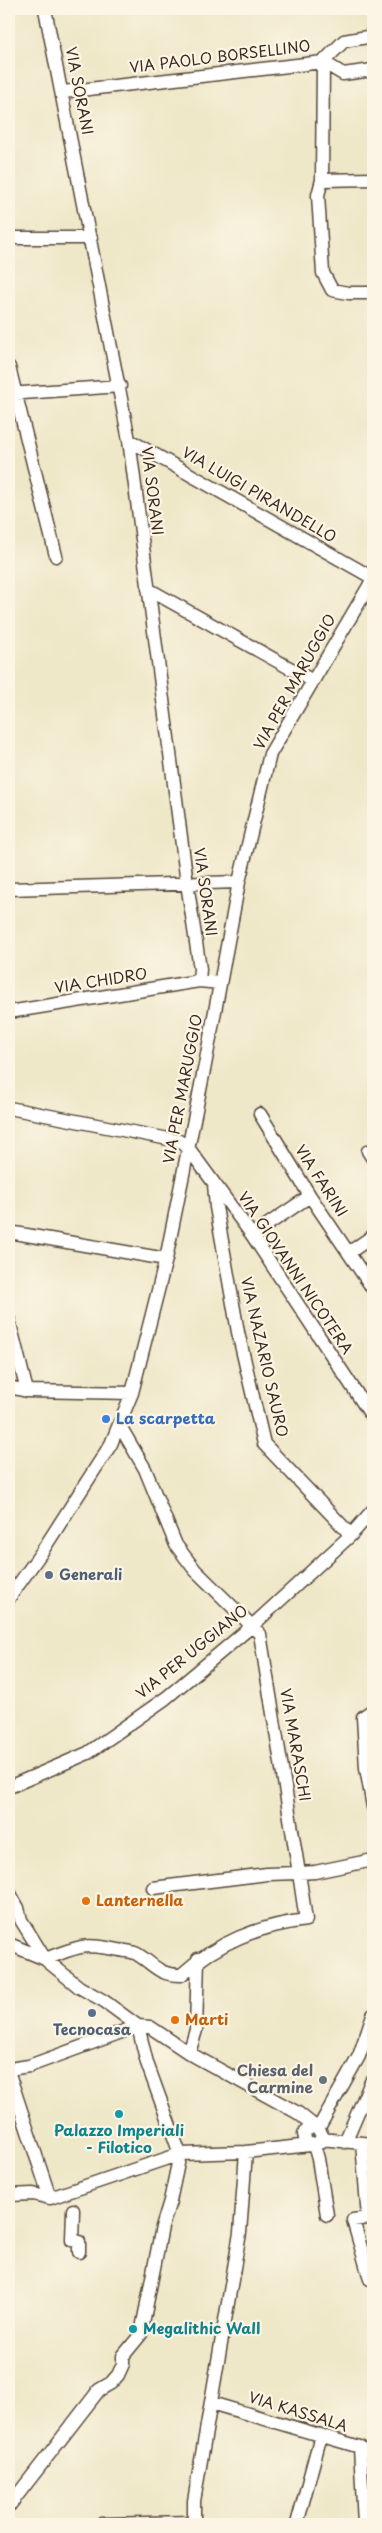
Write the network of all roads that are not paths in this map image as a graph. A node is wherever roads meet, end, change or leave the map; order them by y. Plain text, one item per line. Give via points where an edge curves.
1 (45, 9) edge
2 (373, 36) edge
3 (323, 62) junction
4 (373, 70) edge
5 (63, 92) junction
6 (373, 179) edge
7 (322, 180) junction
8 (9, 238) edge
9 (91, 238) junction
10 (373, 293) edge
11 (9, 366) edge
12 (120, 386) junction
13 (12, 394) edge
14 (129, 440) junction
15 (56, 556) dead end
16 (373, 578) edge
17 (148, 589) junction
18 (313, 681) junction
19 (240, 882) junction
20 (187, 883) junction
21 (9, 889) edge
22 (199, 981) junction
23 (220, 983) junction
24 (9, 1012) edge
25 (9, 1108) edge
26 (260, 1114) dead end
27 (189, 1149) junction
28 (214, 1184) junction
29 (310, 1196) junction
30 (9, 1232) edge
31 (252, 1235) junction
32 (373, 1236) edge
33 (350, 1252) junction
34 (166, 1258) junction
35 (373, 1289) edge
36 (9, 1320) edge
37 (9, 1387) edge
38 (27, 1392) junction
39 (132, 1393) junction
40 (373, 1418) edge
41 (120, 1426) junction
42 (373, 1510) edge
43 (352, 1535) junction
44 (9, 1598) edge
45 (252, 1626) junction
46 (368, 1714) edge
47 (9, 1788) edge
48 (373, 1807) edge
49 (373, 1860) edge
50 (299, 1873) junction
51 (153, 1888) dead end
52 (9, 1892) edge
53 (21, 1920) junction
54 (9, 1938) edge
55 (9, 1944) edge
56 (45, 1959) junction
57 (198, 1959) junction
58 (373, 2015) edge
59 (138, 2026) junction
60 (189, 2053) junction
61 (9, 2069) edge
62 (9, 2074) edge
63 (371, 2082) dead end
64 (315, 2137) junction
65 (345, 2142) junction
66 (368, 2144) edge
67 (246, 2152) junction
68 (180, 2154) junction
69 (9, 2195) edge
70 (50, 2198) junction
71 (73, 2210) dead end
72 (327, 2215) dead end
73 (79, 2252) dead end
74 (370, 2279) dead end
75 (210, 2402) junction
76 (321, 2435) junction
77 (9, 2506) edge
78 (194, 2523) edge
79 (102, 2524) edge
80 (297, 2524) edge
81 (364, 2524) edge

1 - 5 street, VIA SORANI
2 - 3 street, VIA PAOLO BORSELLINO via 344,41
3 - 4 street via 343,74
3 - 5 street, VIA PAOLO BORSELLINO
3 - 7 street
5 - 9 street, VIA SORANI
6 - 7 street
7 - 10 street via 318,195 323,273 332,290
8 - 9 street
9 - 12 street, VIA SORANI
11 - 13 street
12 - 13 street
12 - 14 street, VIA SORANI
13 - 15 street
14 - 16 street, VIA LUIGI PIRANDELLO
14 - 17 street, VIA SORANI
16 - 18 street, VIA PER MARUGGIO
17 - 18 street
17 - 20 street, VIA SORANI
18 - 19 street, VIA PER MARUGGIO via 270,754
19 - 20 street
19 - 23 street, VIA PER MARUGGIO
20 - 21 street
20 - 22 street, VIA SORANI
22 - 23 street, VIA CHIDRO
22 - 24 street, VIA CHIDRO
23 - 27 street, VIA PER MARUGGIO
25 - 27 street via 179,1141
26 - 29 street, VIA FARINI
27 - 28 street, VIA GIOVANNI NICOTERA
27 - 34 street, VIA PER MARUGGIO
28 - 31 street, VIA GIOVANNI NICOTERA
28 - 43 street, VIA NAZARIO SAURO via 238,1332 264,1444
29 - 31 street
29 - 33 street, VIA FARINI
30 - 34 street
31 - 40 street, VIA GIOVANNI NICOTERA
32 - 33 street
33 - 35 street, VIA FARINI
34 - 39 street, VIA PER MARUGGIO
36 - 38 street
37 - 38 street
38 - 39 street
39 - 41 street, VIA PER MARUGGIO
41 - 44 street, VIA PER MARUGGIO via 89,1480
41 - 45 street via 145,1469 176,1545 195,1570
42 - 43 street, VIA PER UGGIANO
43 - 45 street, VIA PER UGGIANO
45 - 47 street, VIA PER UGGIANO via 166,1698 88,1752
45 - 50 street, VIA MARASCHI via 260,1634
46 - 48 street via 366,1768
49 - 50 street
50 - 51 street
50 - 57 street, VIA MARASCHI via 306,1920 273,1924
52 - 53 street
53 - 54 street via 18,1936
53 - 56 street
55 - 56 street
56 - 57 street via 73,1947 92,1945 136,1954 158,1971 181,1975
56 - 59 street via 79,1987
57 - 60 street via 196,2030
58 - 64 street via 359,2056
59 - 60 street via 150,2027
59 - 61 street via 29,2066
59 - 68 street via 147,2063
60 - 64 street via 298,2113
62 - 70 street
63 - 65 street
64 - 65 street
64 - 67 street
64 - 72 street
65 - 66 street
66 - 74 street via 368,2218 353,2220
67 - 68 street
67 - 75 street via 240,2233
68 - 70 street
68 - 77 street via 141,2334 123,2356 118,2375 99,2390
69 - 70 street via 33,2194
71 - 73 street via 72,2240 79,2242
75 - 76 street, VIA KASSALA
75 - 78 street via 194,2501
76 - 80 street
76 - 81 street, VIA KASSALA via 360,2447
78 - 79 street

